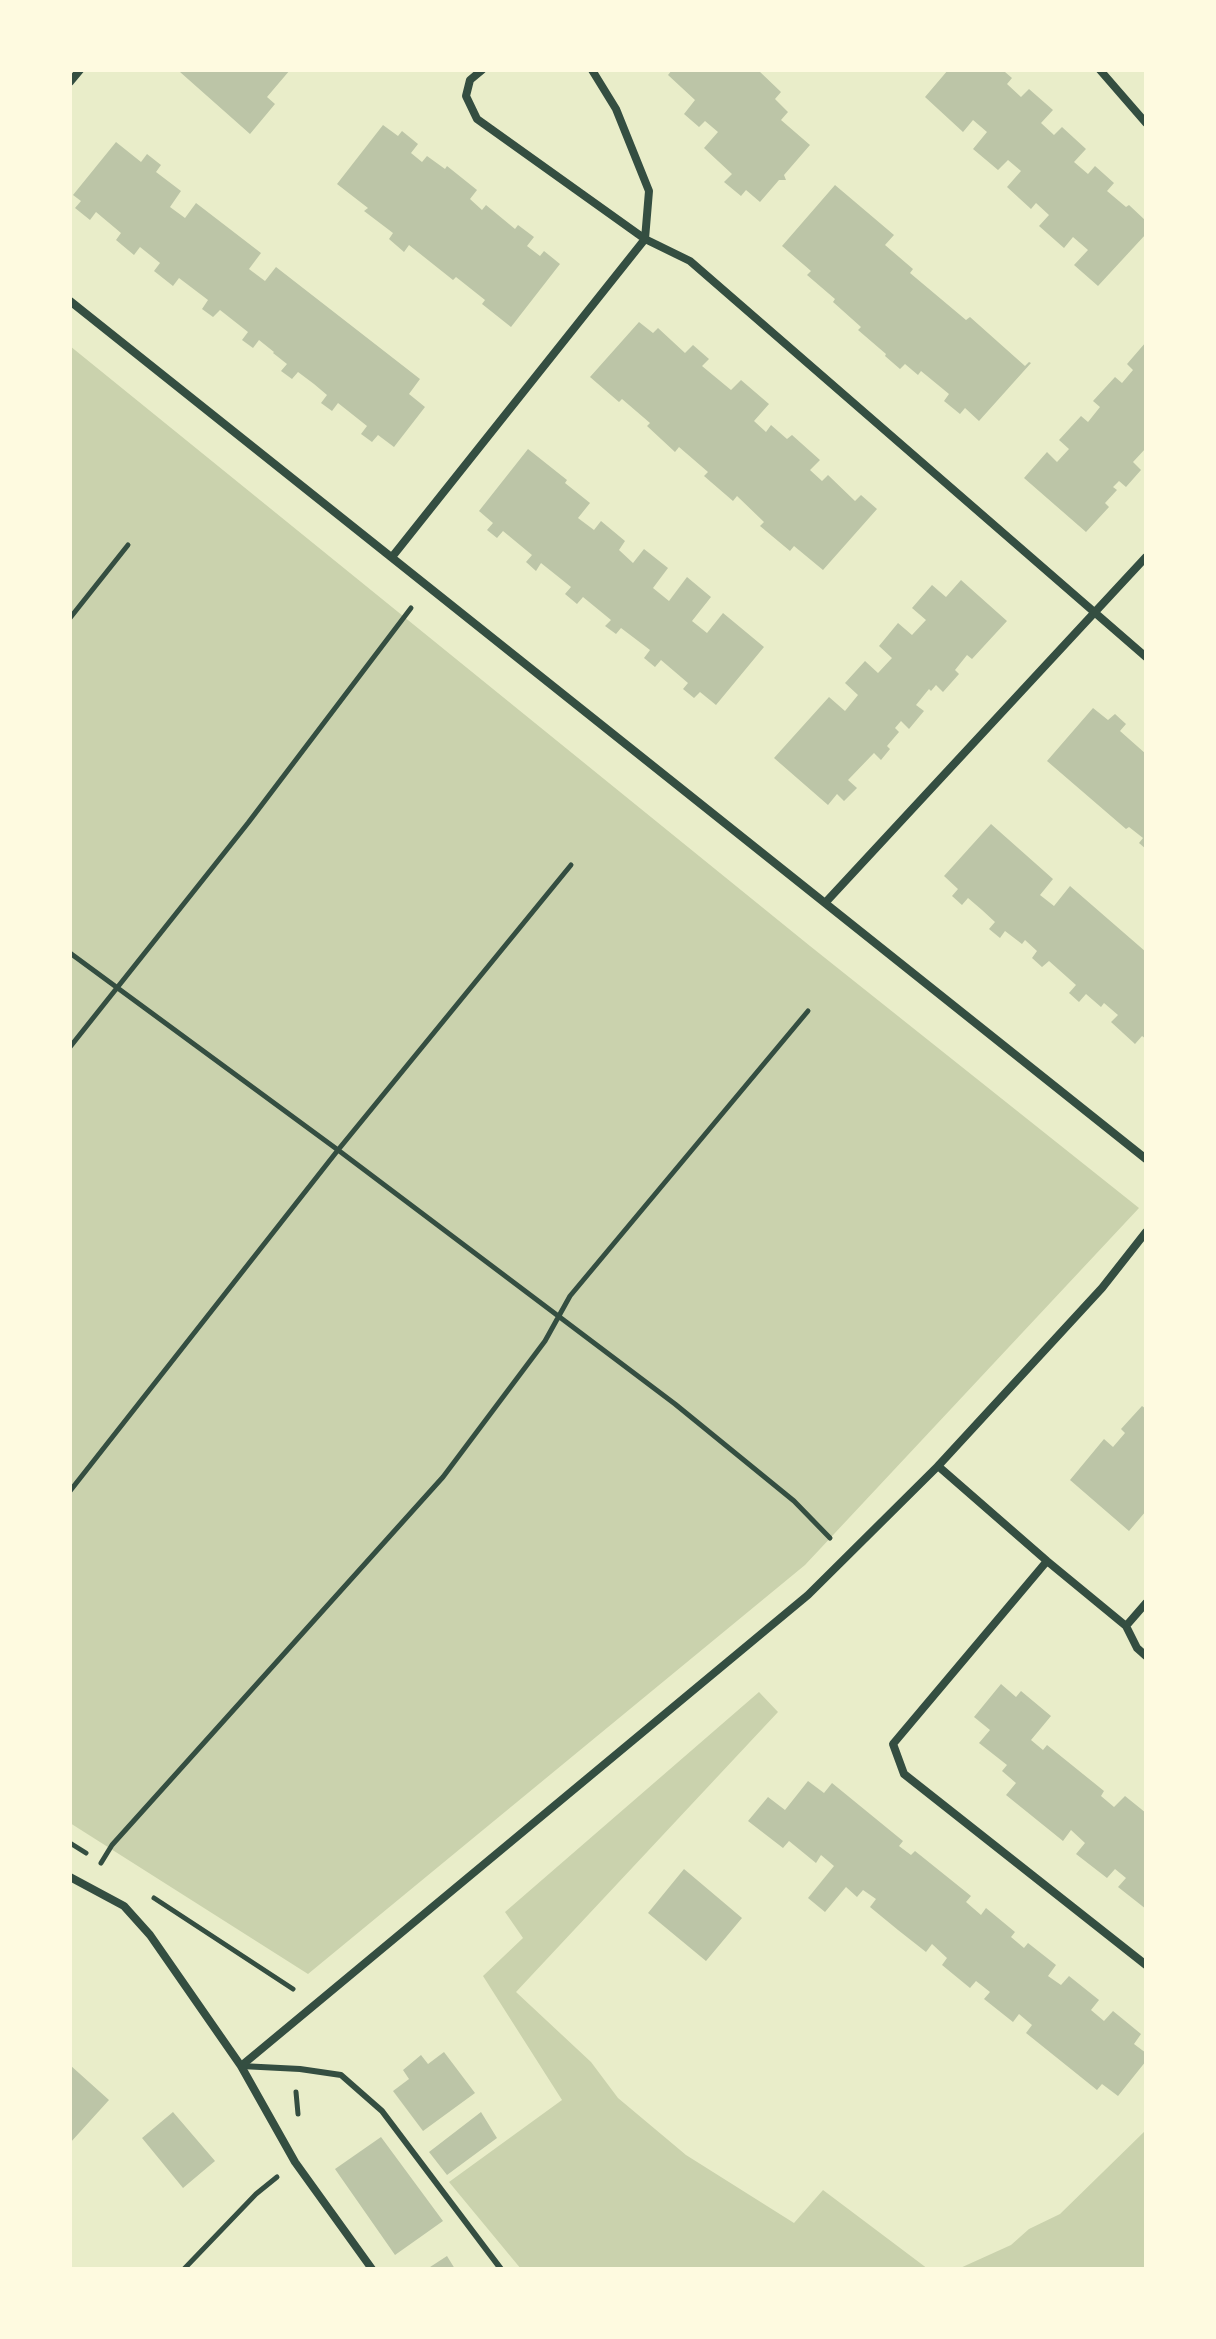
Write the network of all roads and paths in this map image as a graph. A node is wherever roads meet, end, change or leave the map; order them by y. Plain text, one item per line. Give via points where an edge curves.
1 (80, 70) edge
2 (482, 70) edge
3 (592, 70) edge
4 (1100, 70) edge
5 (70, 82) edge
6 (1146, 123) edge
7 (645, 239) junction
8 (70, 301) edge
9 (128, 545) dead end
10 (392, 557) junction
11 (1146, 557) edge
12 (411, 608) dead end
13 (1094, 612) junction
14 (70, 618) edge
15 (1146, 657) edge
16 (571, 865) dead end
17 (825, 903) junction
18 (70, 953) edge
19 (117, 988) junction
20 (808, 1011) dead end
21 (70, 1047) edge
22 (338, 1150) junction
23 (1146, 1159) edge
24 (1146, 1232) edge
25 (559, 1315) junction
26 (938, 1466) junction
27 (70, 1491) edge
28 (827, 1534) dead end
29 (1047, 1561) junction
30 (1146, 1603) edge
31 (1126, 1626) junction
32 (1146, 1656) edge
33 (70, 1843) edge
34 (70, 1877) edge
35 (153, 1898) dead end
36 (1146, 1965) edge
37 (311, 2009) junction
38 (241, 2066) junction
39 (277, 2177) dead end
40 (184, 2269) edge
41 (372, 2269) edge
42 (501, 2269) edge

1 - 5 street
2 - 7 street via 470,80 466,96 477,119
3 - 7 street via 616,109 649,191
4 - 6 street
7 - 10 street
7 - 13 street via 690,261
8 - 10 street
9 - 14 path
10 - 17 street
11 - 13 street
12 - 19 path
13 - 15 street
13 - 17 street
16 - 22 path
17 - 23 street
18 - 19 path
19 - 21 path
19 - 22 path
20 - 25 path
22 - 25 path
22 - 27 path
24 - 26 street via 1102,1288
25 - 28 path via 794,1501
25 - 33 path via 443,1477 101,1863
26 - 29 street
26 - 37 street via 808,1595
29 - 31 street
29 - 36 street via 893,1744 904,1774
30 - 31 street
31 - 32 street
34 - 38 street via 124,1906
35 - 37 path via 297,1992
37 - 38 street
38 - 41 street via 295,2162
38 - 42 lane via 341,2075 382,2111
39 - 40 path

